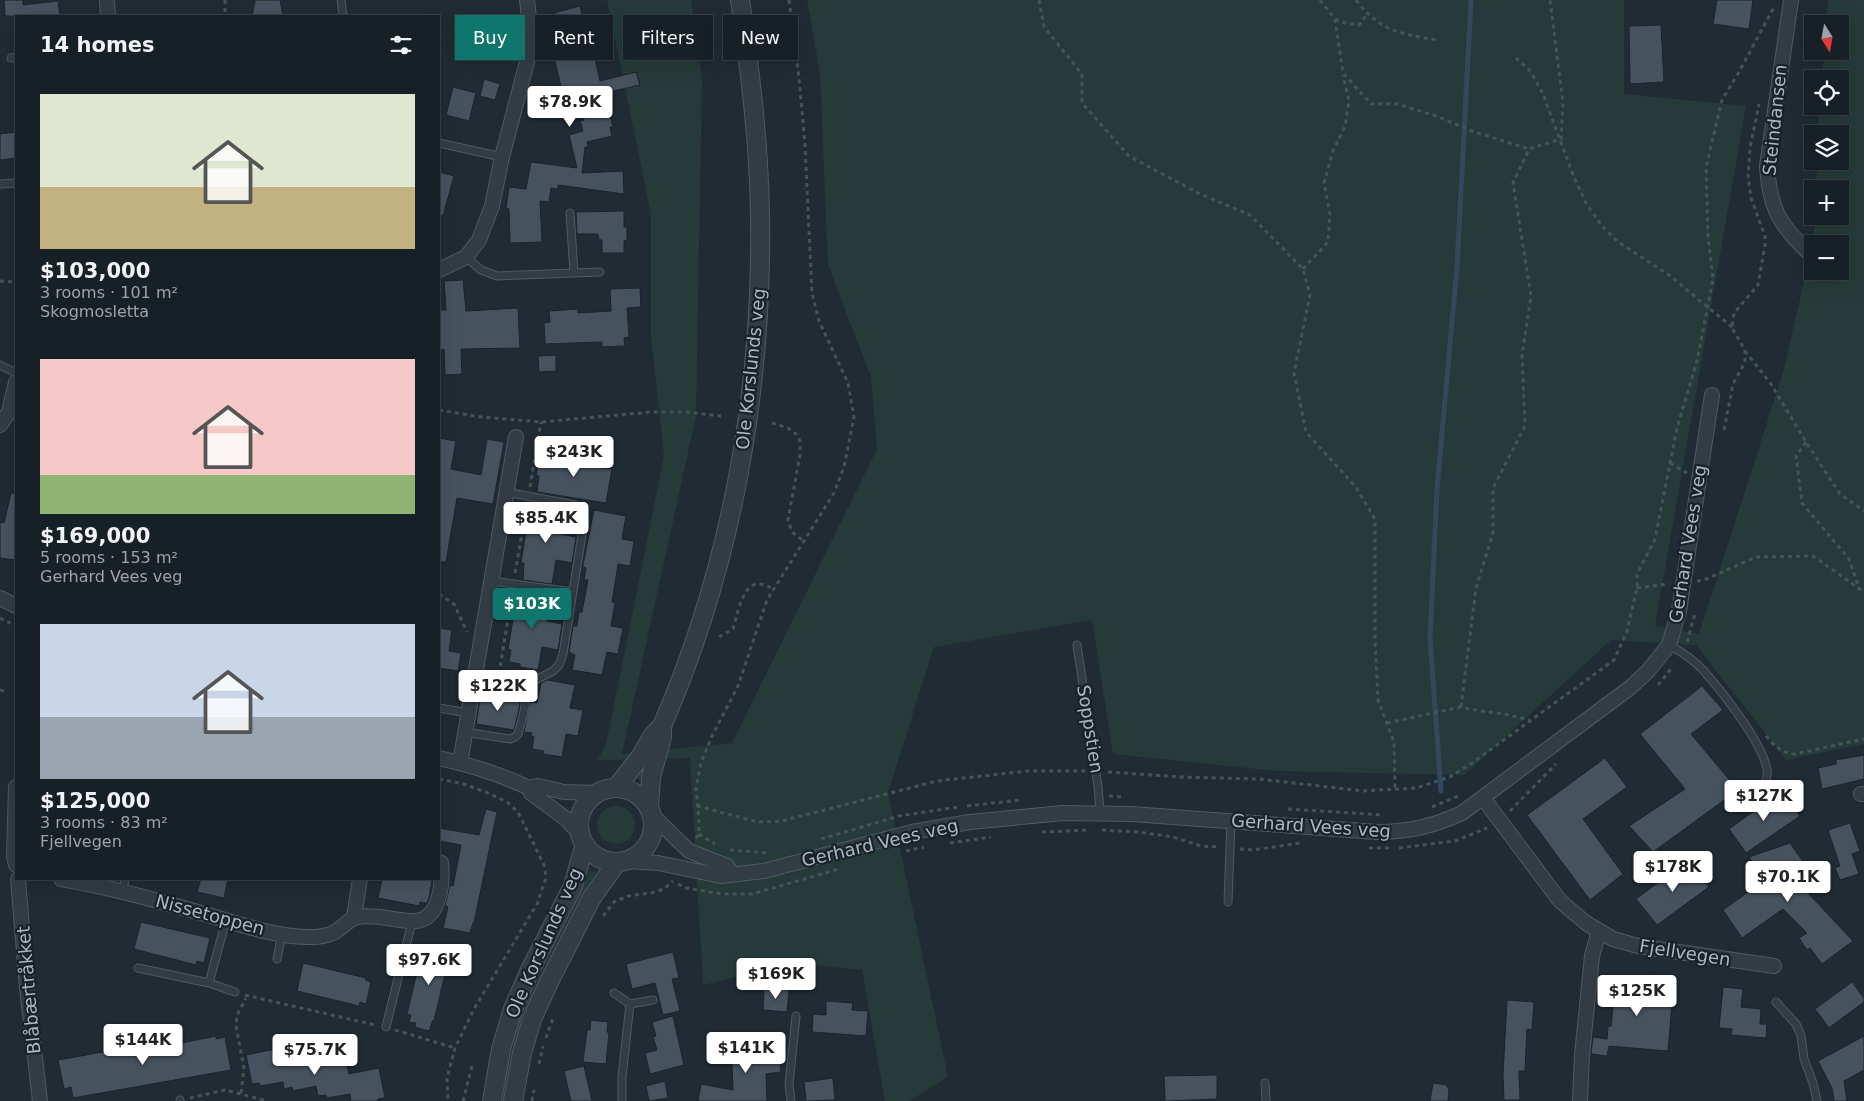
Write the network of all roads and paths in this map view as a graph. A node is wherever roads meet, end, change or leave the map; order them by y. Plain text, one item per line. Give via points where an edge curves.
1 (107, 0) edge
2 (225, 0) edge
3 (341, 0) edge
4 (527, 0) edge
5 (740, 0) edge
6 (788, 0) edge
7 (1039, 0) edge
8 (1320, 0) edge
9 (1356, 0) edge
10 (1550, 0) edge
11 (1775, 0) edge
12 (1791, 0) edge
13 (1774, 7) junction
14 (1367, 14) junction
15 (108, 15) edge
16 (226, 15) edge
17 (343, 15) edge
18 (1335, 19) junction
19 (1771, 26) dead end
20 (1437, 40) dead end
21 (1516, 58) dead end
22 (1343, 73) junction
23 (1759, 101) dead end
24 (1561, 139) junction
25 (440, 143) edge
26 (1529, 148) junction
27 (502, 157) junction
28 (15, 183) edge
29 (0, 184) edge
30 (570, 212) dead end
31 (1804, 247) edge
32 (466, 257) junction
33 (1303, 269) junction
34 (440, 270) edge
35 (600, 272) dead end
36 (574, 273) junction
37 (0, 281) edge
38 (15, 282) edge
39 (1708, 308) junction
40 (1732, 328) junction
41 (1745, 350) junction
42 (0, 366) edge
43 (15, 372) edge
44 (15, 386) edge
45 (1712, 395) dead end
46 (440, 410) edge
47 (721, 416) dead end
48 (541, 422) junction
49 (772, 423) dead end
50 (0, 425) edge
51 (1723, 432) dead end
52 (516, 437) dead end
53 (1806, 442) junction
54 (506, 492) junction
55 (528, 497) junction
56 (1864, 511) edge
57 (805, 542) junction
58 (1702, 572) dead end
59 (1700, 580) junction
60 (491, 581) junction
61 (1683, 583) junction
62 (514, 584) junction
63 (1637, 588) junction
64 (1859, 588) junction
65 (774, 589) junction
66 (1699, 590) dead end
67 (573, 592) junction
68 (1864, 592) edge
69 (440, 595) edge
70 (0, 598) edge
71 (15, 606) edge
72 (1696, 610) dead end
73 (0, 618) edge
74 (15, 626) edge
75 (719, 637) dead end
76 (1688, 641) junction
77 (480, 644) junction
78 (1077, 645) dead end
79 (1669, 645) junction
80 (1694, 647) dead end
81 (1682, 652) junction
82 (474, 681) junction
83 (498, 685) junction
84 (1657, 686) dead end
85 (520, 688) junction
86 (0, 690) edge
87 (7, 692) dead end
88 (1461, 707) junction
89 (440, 708) edge
90 (468, 713) junction
91 (1530, 720) junction
92 (1387, 723) junction
93 (662, 726) junction
94 (465, 732) junction
95 (1764, 733) dead end
96 (1864, 738) edge
97 (440, 758) edge
98 (1562, 759) dead end
99 (460, 763) junction
100 (1096, 771) junction
101 (440, 779) edge
102 (529, 788) junction
103 (616, 788) junction
104 (1394, 789) junction
105 (598, 793) junction
106 (1483, 798) junction
107 (1746, 801) dead end
108 (697, 806) junction
109 (650, 811) junction
110 (1100, 812) junction
111 (15, 817) edge
112 (1500, 820) junction
113 (1231, 821) junction
114 (1090, 830) dead end
115 (1100, 830) dead end
116 (1038, 832) dead end
117 (991, 837) dead end
118 (583, 840) junction
119 (943, 844) dead end
120 (1309, 844) dead end
121 (933, 845) dead end
122 (1230, 848) junction
123 (1363, 848) dead end
124 (690, 851) junction
125 (897, 853) dead end
126 (15, 856) edge
127 (622, 862) junction
128 (440, 863) edge
129 (681, 867) junction
130 (843, 867) dead end
131 (732, 873) junction
132 (18, 880) edge
133 (72, 880) edge
134 (360, 880) edge
135 (673, 881) junction
136 (124, 885) edge
137 (1228, 902) dead end
138 (354, 917) junction
139 (226, 920) junction
140 (412, 922) junction
141 (599, 924) dead end
142 (1599, 931) junction
143 (282, 934) junction
144 (277, 959) dead end
145 (1774, 966) dead end
146 (138, 968) dead end
147 (209, 983) junction
148 (235, 992) joint
149 (614, 993) dead end
150 (247, 995) junction
151 (653, 1000) dead end
152 (1776, 1002) dead end
153 (630, 1004) junction
154 (555, 1012) dead end
155 (796, 1016) dead end
156 (386, 1027) junction
157 (455, 1048) junction
158 (539, 1065) dead end
159 (472, 1066) dead end
160 (535, 1082) dead end
161 (1264, 1083) dead end
162 (241, 1093) junction
163 (180, 1100) edge
164 (40, 1101) edge
165 (267, 1101) edge
166 (448, 1101) edge
167 (463, 1101) edge
168 (492, 1101) edge
169 (513, 1101) edge
170 (532, 1101) edge
171 (622, 1101) edge
172 (791, 1101) edge
173 (1266, 1101) edge
174 (1580, 1101) edge
175 (1817, 1101) edge

1 - 15 street
2 - 16 path
3 - 17 lane
4 - 27 street via 530,26 528,58
5 - 93 street, Ole Korslunds veg via 758,160 760,295 754,368 738,476 720,557 701,626
6 - 57 path via 805,144 812,292 820,321 848,383 854,408 849,446 839,482 829,505
7 - 33 path via 1044,26 1082,74 1082,103 1129,156 1198,193 1250,215
8 - 18 path
9 - 14 path
10 - 24 path via 1563,103
11 - 13 path
12 - 31 street, Steindansen via 1767,166 1769,190 1780,221
13 - 19 path
13 - 39 path via 1722,100 1706,167 1713,279
14 - 18 path via 1359,25
14 - 20 path via 1391,30
18 - 22 path
21 - 24 path via 1532,72
22 - 26 path via 1371,104 1398,104
22 - 33 path via 1349,101 1345,126 1333,151 1324,183 1330,214 1328,242
23 - 40 path via 1748,176 1765,246 1758,285 1734,313
24 - 26 path
24 - 39 path via 1573,175 1600,225 1618,242 1669,275
25 - 27 lane
26 - 88 path via 1513,182 1531,296 1522,356 1525,426 1493,488 1493,533 1476,588
27 - 32 street via 492,206 479,240
28 - 29 lane
30 - 36 lane
32 - 34 street
32 - 36 lane via 481,270 497,276
33 - 92 path via 1310,295 1294,373 1306,432 1355,486 1375,519 1378,700
35 - 36 lane
37 - 38 path
39 - 40 path
39 - 63 path via 1697,361 1677,428 1655,539 1637,574
40 - 41 path
41 - 51 path via 1745,362 1733,384
41 - 53 path via 1771,384
42 - 43 lane
44 - 50 street via 9,412
45 - 61 street, Gerhard Vees veg
46 - 48 path
47 - 48 path via 651,412
48 - 55 path
49 - 57 path via 788,428 800,441 788,520 792,532
52 - 54 street
53 - 56 path via 1840,494
53 - 64 path via 1796,456 1802,503 1849,559
54 - 55 lane
54 - 60 street
55 - 62 path
55 - 67 lane via 581,508 584,522
57 - 65 path
58 - 59 path
59 - 61 path
59 - 64 path via 1756,556 1813,556
59 - 66 path
60 - 62 lane
60 - 77 street
61 - 63 path
61 - 79 street, Gerhard Vees veg
62 - 67 lane
62 - 83 path
63 - 91 path via 1627,631 1614,660
64 - 68 path
65 - 75 path via 760,584 747,590 733,629
65 - 108 path via 763,610 738,686 701,763 696,788
67 - 85 lane via 559,666
69 - 77 path via 454,604 468,635
70 - 71 street
72 - 76 path
73 - 74 path
76 - 80 path
76 - 81 path
77 - 82 street
78 - 100 lane, Soppstien
79 - 81 lane
79 - 106 street, Gerhard Vees veg via 1631,687
81 - 84 path
81 - 107 lane via 1703,670 1749,729 1766,760 1768,775 1763,787
82 - 83 lane
82 - 90 street
83 - 85 lane
85 - 94 lane via 525,692 526,700 515,737
86 - 87 path
88 - 91 path
88 - 92 path
89 - 90 lane
90 - 94 street
91 - 104 path via 1450,777 1416,788
92 - 104 path via 1394,742
93 - 103 street, Ole Korslunds veg
93 - 109 street, Ole Korslunds veg via 651,777
94 - 99 street
95 - 96 path via 1776,747 1795,754
97 - 99 street
98 - 112 path
99 - 102 street via 506,777
100 - 104 path via 1259,779 1363,791
100 - 108 path via 1028,771 937,781 782,821 758,822
100 - 110 lane, Soppstien
101 - 157 path via 464,784 507,802 518,812 544,865 546,878 537,904 474,1009
102 - 105 street via 538,786 564,792
102 - 118 street via 531,793 565,818
103 - 105 street
103 - 109 street via 635,793
105 - 118 street via 590,799 580,816
106 - 112 street, Fjellvegen
106 - 113 street, Gerhard Vees veg via 1444,822 1398,832
108 - 124 path via 698,834
109 - 124 street
109 - 127 street via 654,825 649,843 636,857
110 - 113 street, Gerhard Vees veg
110 - 131 street, Gerhard Vees veg via 1027,816 941,827 867,842 764,871
111 - 126 street
112 - 123 path via 1487,829 1455,841 1416,847
112 - 142 street, Fjellvegen via 1560,901
113 - 122 lane
114 - 116 path
115 - 122 path via 1173,836 1201,846
117 - 119 path
118 - 127 street via 598,858
118 - 168 street, Ole Korslunds veg via 573,886 513,1009 501,1049
120 - 122 path via 1253,850
121 - 125 path
122 - 137 lane
124 - 131 street via 726,866
127 - 129 street, Gerhard Vees veg
127 - 169 street, Ole Korslunds veg via 591,899 532,1019
128 - 140 street via 442,874 437,905 428,917
129 - 131 street, Gerhard Vees veg via 721,876
129 - 135 path
130 - 135 path via 752,894 724,894 686,888
132 - 164 street, Blåbærtråkket
133 - 136 street, Nissetoppen
134 - 138 street
135 - 141 path via 664,889 614,902
136 - 139 street, Nissetoppen
138 - 140 street via 379,916
138 - 143 street, Nissetoppen via 334,933 314,937
139 - 143 street, Nissetoppen
139 - 147 lane
140 - 156 lane
142 - 145 street, Fjellvegen via 1638,946
142 - 174 street via 1592,956
143 - 144 lane
146 - 147 lane
147 - 148 lane
148 - 150 path
149 - 153 lane
150 - 156 path
150 - 162 path via 236,1020 244,1068
151 - 153 lane
152 - 175 lane via 1796,1024 1801,1036 1804,1059
153 - 171 lane
154 - 158 path
155 - 172 lane via 788,1084
156 - 157 path
157 - 166 path via 447,1078
159 - 167 path
160 - 170 path
161 - 173 lane
162 - 163 path via 225,1090
162 - 165 path

